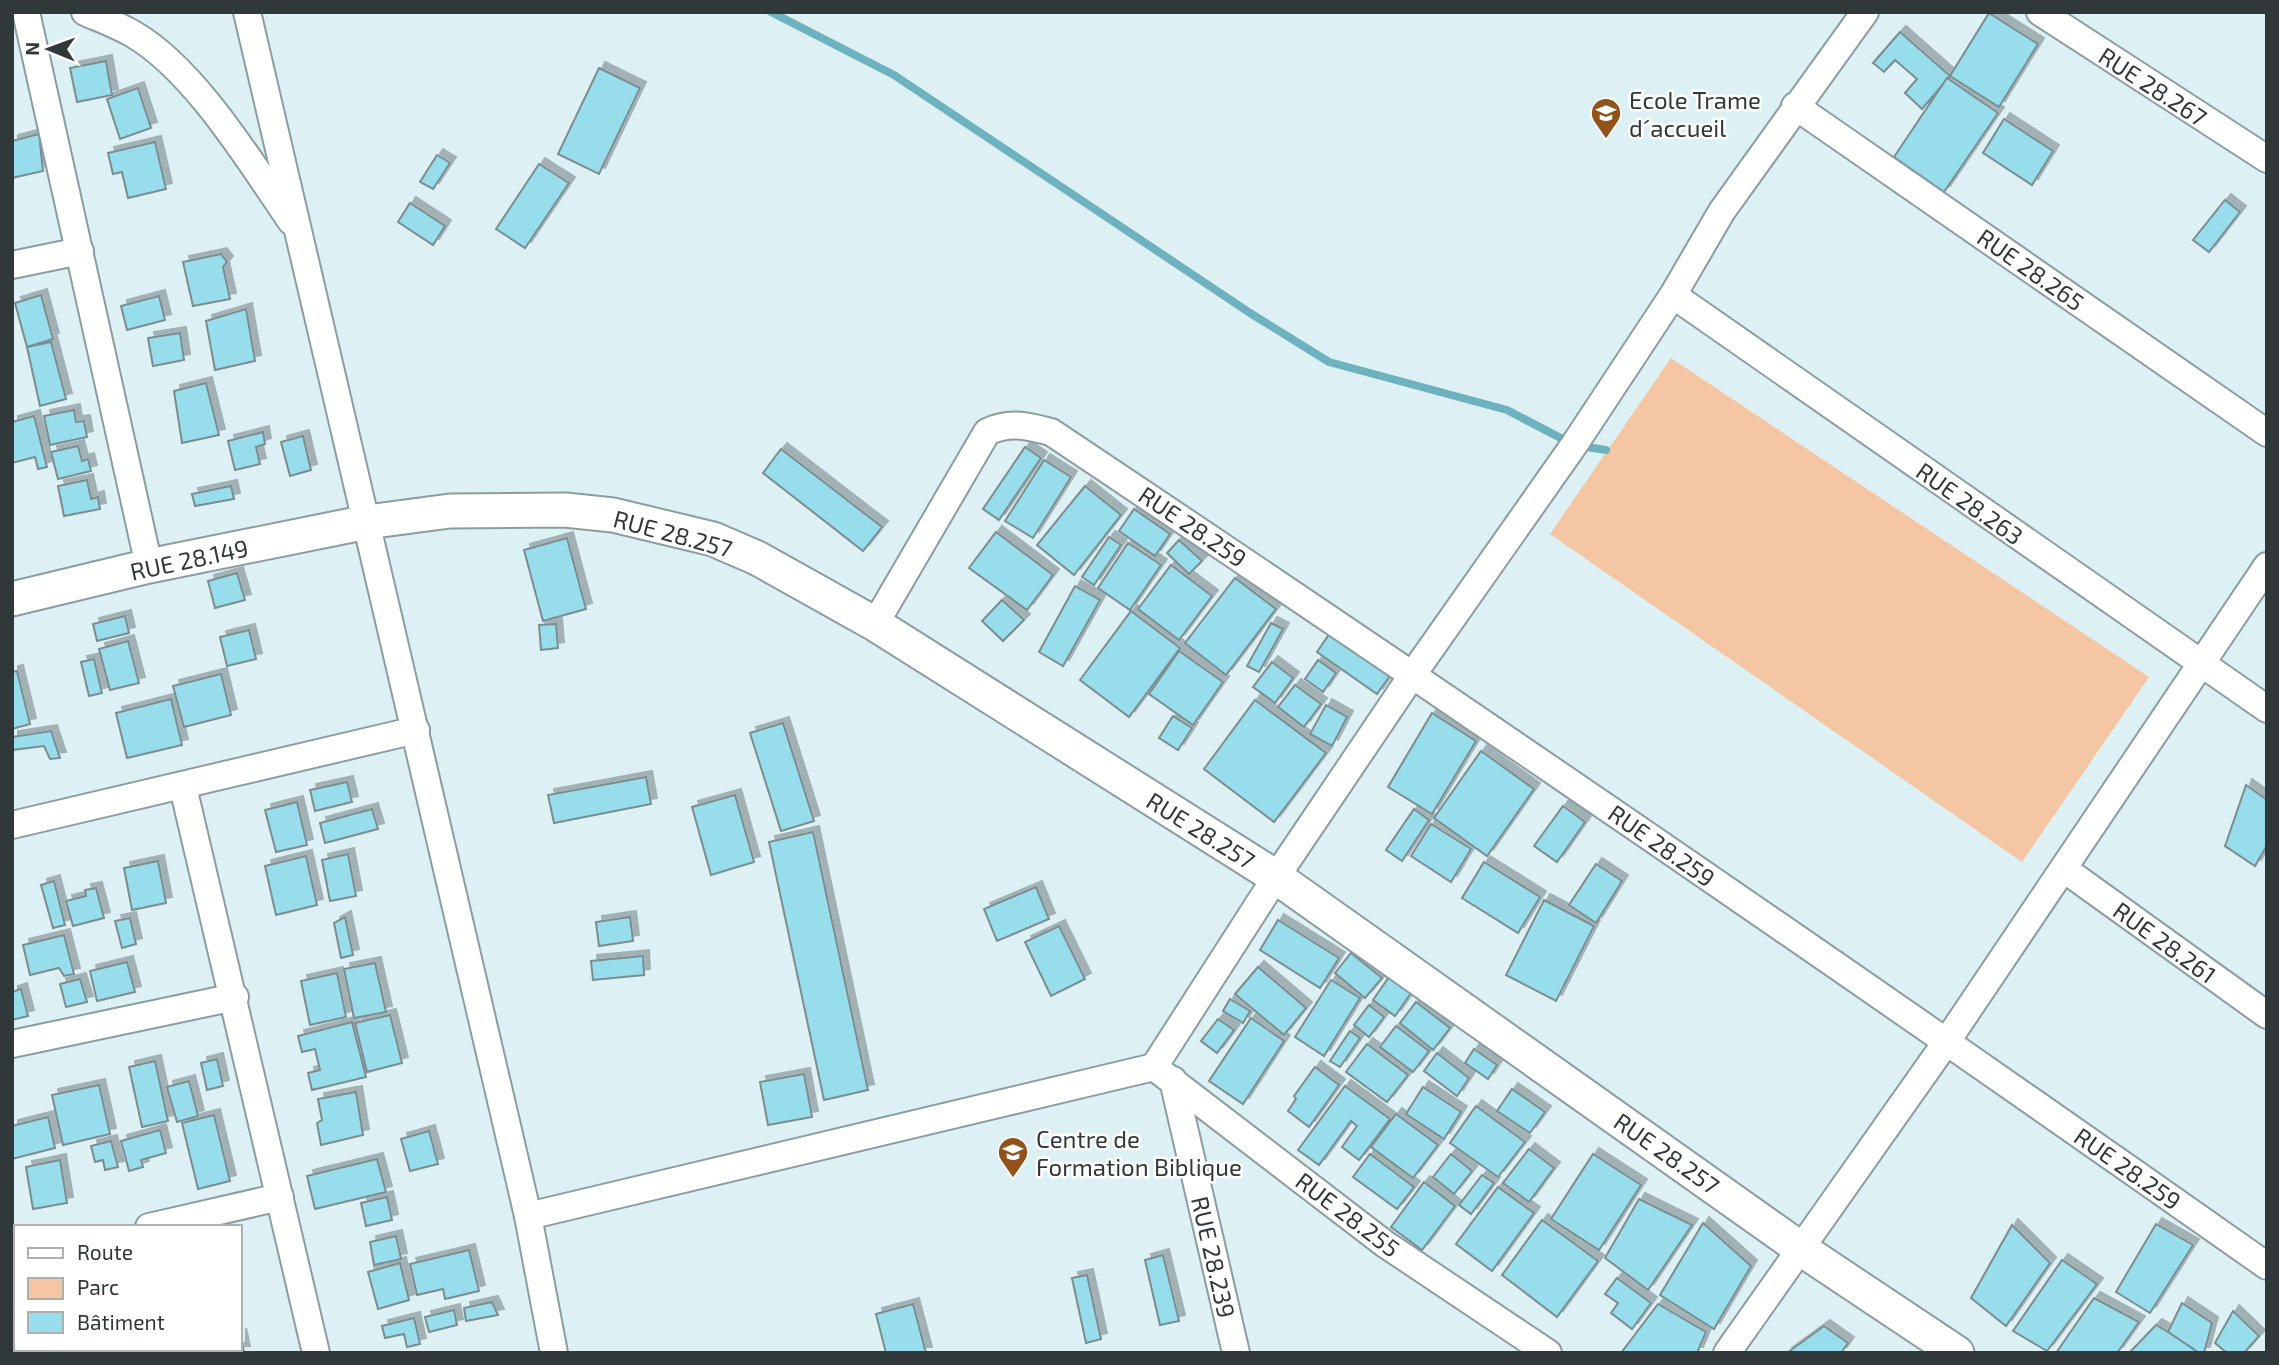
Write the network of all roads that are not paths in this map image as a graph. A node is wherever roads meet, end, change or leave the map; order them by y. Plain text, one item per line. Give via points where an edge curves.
1 (26, 12) edge
2 (85, 12) edge
3 (247, 12) edge
4 (1865, 12) edge
5 (2040, 12) edge
6 (1795, 106) junction
7 (2267, 159) edge
8 (299, 233) junction
9 (80, 251) junction
10 (12, 265) edge
11 (1674, 295) junction
12 (2267, 433) edge
13 (367, 522) junction
14 (149, 566) junction
15 (2267, 566) edge
16 (12, 599) edge
17 (875, 624) junction
18 (2200, 664) junction
19 (1413, 674) junction
20 (2267, 709) edge
21 (416, 730) junction
22 (183, 787) junction
23 (12, 825) edge
24 (2064, 869) junction
25 (1276, 877) junction
26 (235, 997) junction
27 (2267, 1015) edge
28 (1947, 1041) junction
29 (12, 1044) edge
30 (1164, 1073) junction
31 (280, 1196) junction
32 (528, 1216) junction
33 (157, 1225) edge
34 (1801, 1249) junction
35 (2267, 1266) edge
36 (316, 1353) edge
37 (555, 1353) edge
38 (1237, 1353) edge
39 (1548, 1353) edge
40 (1727, 1353) edge
41 (1957, 1353) edge

1 - 9 street
2 - 8 street via 135,34 173,66 229,132
3 - 8 street
4 - 6 street
5 - 7 street, RUE 28.267
6 - 11 street via 1722,211
6 - 12 street, RUE 28.265
8 - 13 street
9 - 10 street
9 - 14 street
11 - 18 street, RUE 28.263
11 - 19 street
13 - 14 street, RUE 28.149
13 - 17 street, RUE 28.257 via 450,511 565,510 613,515 713,539 757,558
13 - 21 street
14 - 16 street, RUE 28.149
15 - 18 street
17 - 19 street, RUE 28.259 via 986,432 1004,424 1051,432
17 - 25 street, RUE 28.257
18 - 20 street, RUE 28.263
18 - 24 street
19 - 25 street
19 - 28 street, RUE 28.259
21 - 22 street
21 - 32 street
22 - 23 street
22 - 26 street
24 - 27 street, RUE 28.261
24 - 28 street
25 - 30 street
25 - 34 street, RUE 28.257
26 - 29 street
26 - 31 street
28 - 34 street
28 - 35 street, RUE 28.259
30 - 32 street
30 - 38 street, RUE 28.239
30 - 39 street, RUE 28.255 via 1385,1244
31 - 33 street
31 - 36 street
32 - 37 street
34 - 40 street
34 - 41 street, RUE 28.257

